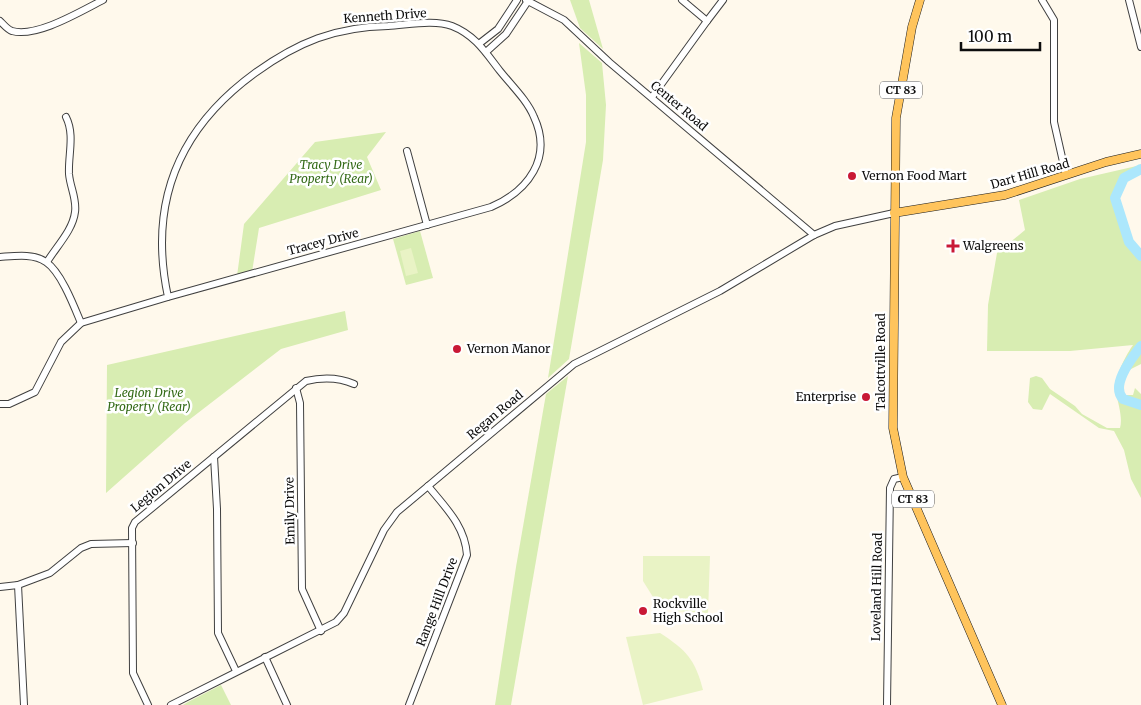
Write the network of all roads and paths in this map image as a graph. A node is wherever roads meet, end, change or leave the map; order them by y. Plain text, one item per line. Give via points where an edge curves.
1 (103, 0) edge
2 (518, 0) edge
3 (527, 0) edge
4 (682, 0) edge
5 (724, 0) edge
6 (920, 0) edge
7 (1042, 0) edge
8 (1129, 0) edge
9 (0, 21) edge
10 (707, 21) junction
11 (480, 43) junction
12 (1141, 46) edge
13 (486, 52) junction
14 (652, 97) junction
15 (66, 117) dead end
16 (407, 151) dead end
17 (1141, 154) edge
18 (1066, 175) junction
19 (894, 212) junction
20 (427, 225) junction
21 (814, 235) junction
22 (0, 257) edge
23 (47, 262) junction
24 (168, 296) junction
25 (81, 323) junction
26 (354, 384) dead end
27 (296, 388) junction
28 (0, 404) edge
29 (214, 457) junction
30 (903, 476) junction
31 (428, 486) junction
32 (133, 543) junction
33 (18, 585) junction
34 (0, 587) edge
35 (320, 631) junction
36 (265, 657) junction
37 (236, 671) junction
38 (24, 705) edge
39 (148, 705) edge
40 (171, 705) edge
41 (287, 705) edge
42 (410, 705) edge
43 (887, 705) edge
44 (1002, 705) edge

1 - 9 street via 64,20 24,32 10,31
2 - 11 street via 498,28
3 - 13 street via 506,34
3 - 14 street, Center Road via 564,20
4 - 10 street
5 - 10 street
6 - 19 main road, Talcottville Road / CT 83 via 896,118
7 - 18 street via 1054,20 1054,122
8 - 12 street
10 - 14 street
11 - 13 street, Tracey Drive
11 - 24 street, Kenneth Drive via 450,25 358,27 313,39 287,52 236,87 210,112 188,142 175,168 167,195 163,228 162,259
13 - 20 street, Tracey Drive via 535,118 540,146 538,162 527,183 508,200
14 - 21 street, Center Road
15 - 23 street via 71,132 69,175 75,212
16 - 20 street
17 - 18 main road, Dart Hill Road
18 - 19 main road, Dart Hill Road via 1005,194
19 - 21 street, Regan Road via 835,226
19 - 30 main road, Talcottville Road / CT 83 via 893,419
20 - 24 street, Tracey Drive
21 - 31 street, Regan Road via 722,290 574,364
22 - 23 street via 33,257
23 - 25 street via 60,279
24 - 25 street, Tracey Drive
25 - 28 street, Tracey Drive via 61,342 35,392 9,404
26 - 27 street, Legion Drive via 344,379 322,378 306,381
27 - 29 street, Legion Drive
27 - 35 street, Emily Drive via 300,403 302,589
29 - 32 street, Legion Drive via 135,522
29 - 37 street via 218,634
30 - 43 street, Loveland Hill Road via 894,479 890,488
30 - 44 main road, Talcottville Road / CT 83
31 - 35 street, Regan Road via 389,522 344,613
31 - 42 street, Range Hill Drive via 461,528 467,555
32 - 33 street via 91,544 81,548 50,573
32 - 39 street, Legion Drive via 133,672
33 - 34 street
33 - 38 street
35 - 36 street, Regan Road
36 - 37 street, Regan Road
36 - 41 street
37 - 40 street, Regan Road

